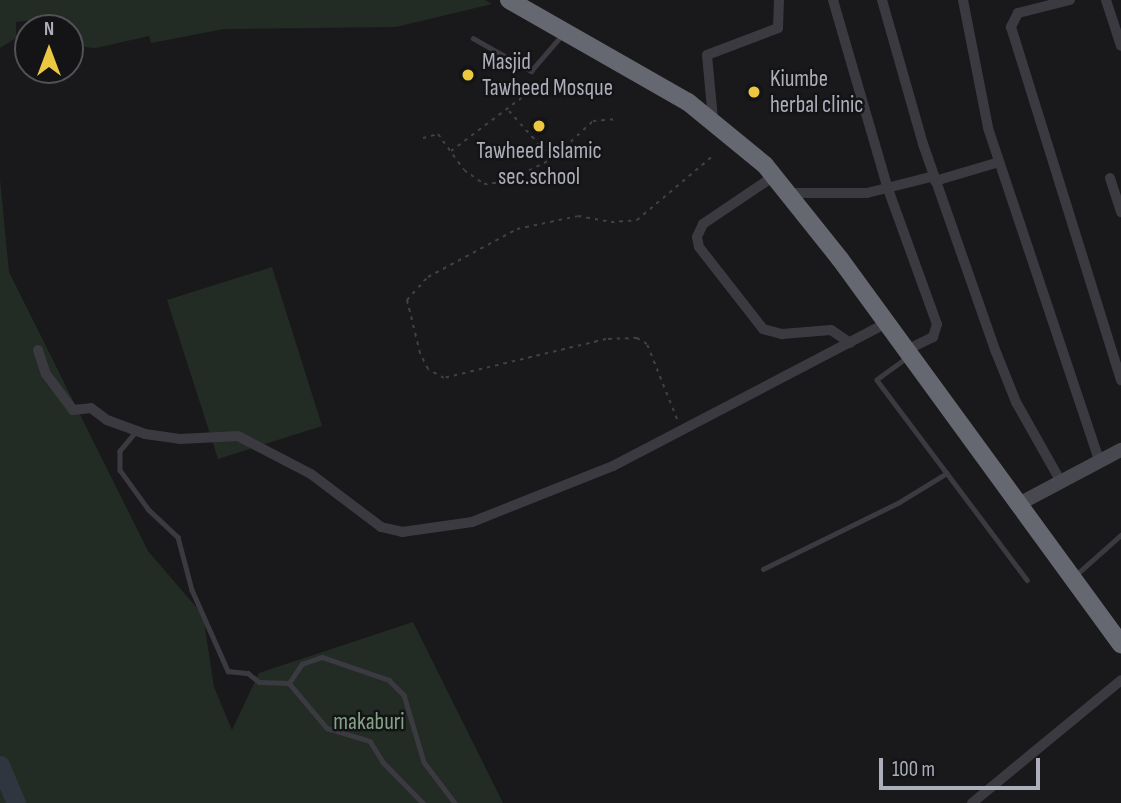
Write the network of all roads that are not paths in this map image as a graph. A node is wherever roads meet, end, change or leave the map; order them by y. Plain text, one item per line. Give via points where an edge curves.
1 (779, 0) edge
2 (833, 0) edge
3 (882, 0) edge
4 (963, 0) edge
5 (1070, 0) edge
6 (1106, 0) edge
7 (510, 1) edge
8 (564, 31) junction
9 (472, 38) dead end
10 (1121, 46) edge
11 (713, 119) junction
12 (999, 162) junction
13 (774, 176) junction
14 (934, 178) junction
15 (1110, 178) dead end
16 (888, 189) junction
17 (788, 193) junction
18 (1121, 212) edge
19 (886, 323) junction
20 (850, 343) junction
21 (38, 349) dead end
22 (908, 353) junction
23 (1121, 380) edge
24 (136, 431) junction
25 (1121, 450) edge
26 (1100, 462) junction
27 (947, 473) junction
28 (1061, 482) junction
29 (1017, 505) junction
30 (1121, 535) edge
31 (763, 569) dead end
32 (1073, 578) junction
33 (1027, 580) dead end
34 (1121, 643) edge
35 (1121, 680) edge
36 (289, 683) junction
37 (424, 803) edge
38 (455, 803) edge
39 (972, 803) edge

1 - 11 street via 778,29 707,55
2 - 16 street
3 - 14 street
4 - 12 street
5 - 23 street via 1018,13 1011,27
6 - 10 street
7 - 8 highway
8 - 9 lane via 531,71
8 - 11 highway
11 - 13 highway
12 - 14 street
12 - 26 street
13 - 17 highway
13 - 20 street via 703,224 697,237 699,247 763,329 782,334 831,330
14 - 16 street
14 - 28 street via 1007,379
15 - 18 street
16 - 17 street via 832,196
16 - 22 street via 937,324 933,337
17 - 19 highway
19 - 20 street
19 - 22 highway
20 - 24 street via 612,466 499,512 444,528 402,532 381,527 311,474 238,436 180,439
21 - 24 street via 46,374 73,410 91,408
22 - 27 lane via 877,380
22 - 29 highway
24 - 36 lane via 120,451 120,470 149,510 178,537 192,590 228,671 259,681
25 - 26 street
26 - 28 street
27 - 31 lane via 898,503
27 - 33 lane
28 - 29 street
29 - 32 highway
30 - 32 lane
32 - 34 highway
35 - 39 street
36 - 37 lane via 327,729 370,741 383,762
36 - 38 lane via 302,664 323,657 389,680 404,695 424,762

